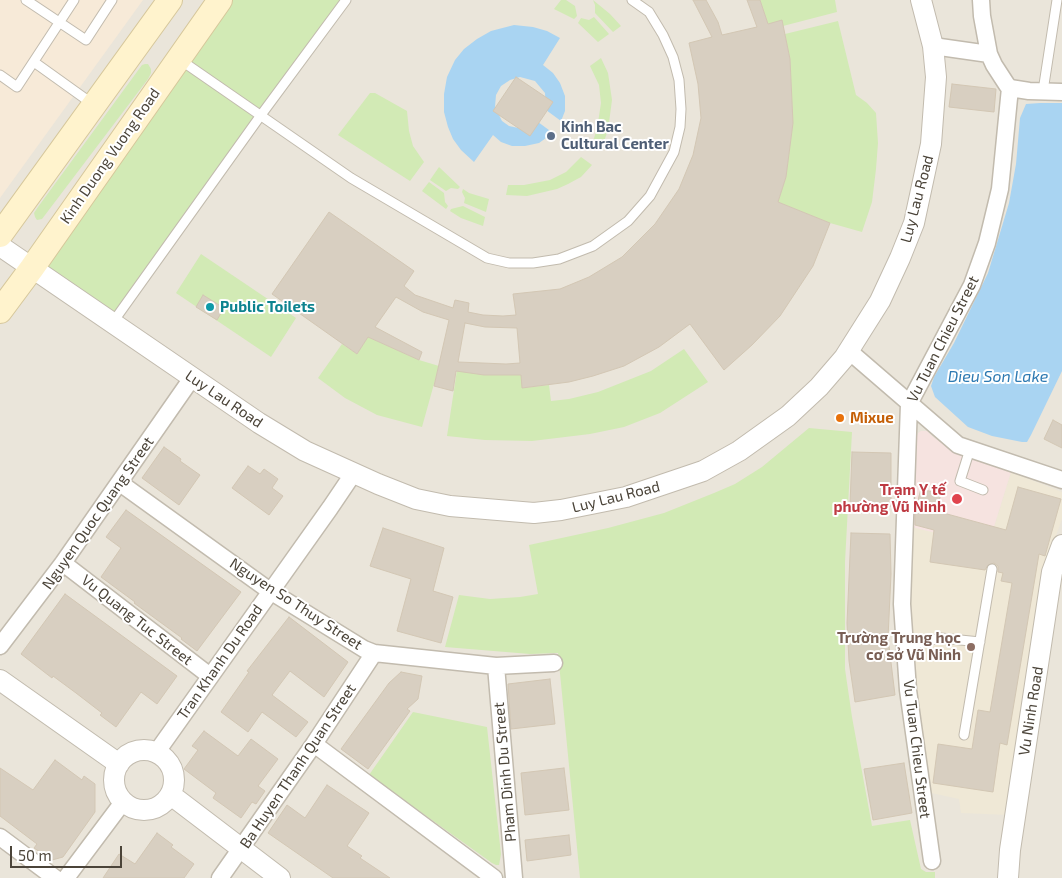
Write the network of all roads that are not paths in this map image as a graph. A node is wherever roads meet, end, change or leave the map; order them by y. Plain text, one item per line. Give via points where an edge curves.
1 (26, 0) edge
2 (74, 0) edge
3 (112, 0) edge
4 (170, 0) edge
5 (220, 0) edge
6 (346, 0) edge
7 (632, 0) edge
8 (921, 0) edge
9 (981, 0) edge
10 (1057, 0) edge
11 (60, 22) junction
12 (933, 46) junction
13 (990, 54) junction
14 (179, 59) junction
15 (34, 62) junction
16 (0, 76) edge
17 (1010, 88) junction
18 (1044, 91) junction
19 (1062, 92) edge
20 (94, 105) junction
21 (261, 115) junction
22 (0, 235) edge
23 (0, 246) edge
24 (32, 268) junction
25 (0, 311) edge
26 (113, 322) junction
27 (849, 350) junction
28 (192, 378) junction
29 (908, 404) junction
30 (970, 449) junction
31 (353, 474) junction
32 (1062, 480) edge
33 (120, 483) junction
34 (983, 490) dead end
35 (1062, 545) edge
36 (63, 563) junction
37 (992, 569) dead end
38 (270, 591) junction
39 (980, 642) junction
40 (0, 646) edge
41 (905, 646) junction
42 (374, 653) junction
43 (554, 663) dead end
44 (496, 666) junction
45 (210, 676) junction
46 (0, 680) edge
47 (964, 735) dead end
48 (314, 744) junction
49 (156, 753) junction
50 (119, 764) junction
51 (170, 795) junction
52 (123, 802) junction
53 (0, 837) edge
54 (241, 850) junction
55 (932, 861) dead end
56 (55, 878) edge
57 (66, 878) edge
58 (220, 878) edge
59 (280, 878) edge
60 (494, 878) edge
61 (514, 878) edge
62 (1008, 878) edge

1 - 11 lane
2 - 11 lane
3 - 11 lane via 86,40
4 - 20 main road
5 - 14 main road, Kinh Duong Vuong Road
6 - 21 lane
7 - 21 lane via 649,12 673,57 681,110 674,152 650,196 628,221 603,240 567,256 532,263 504,263 487,258 352,178
8 - 12 street, Luy Lau Road
9 - 13 street
10 - 18 lane
11 - 15 lane
12 - 13 street
12 - 27 street, Luy Lau Road via 936,76 931,144 914,223 880,301
13 - 17 street
14 - 21 lane
14 - 24 main road, Kinh Duong Vuong Road
15 - 16 lane via 17,87
15 - 20 lane
17 - 18 street
17 - 29 street, Vu Tuan Chieu Street via 1000,189 987,243 969,291
18 - 19 street
20 - 22 main road
21 - 26 lane
23 - 24 street, Luy Lau Road
24 - 25 main road, Kinh Duong Vuong Road
24 - 26 street, Luy Lau Road
26 - 28 street, Luy Lau Road
27 - 29 street
27 - 31 street, Luy Lau Road via 819,387 788,416 739,451 703,471 626,497 534,513 450,506 416,499
28 - 31 street, Luy Lau Road via 305,451
28 - 33 street, Nguyen Quoc Quang Street
29 - 30 street via 958,444
29 - 41 street, Vu Tuan Chieu Street via 902,595
30 - 32 street
30 - 34 lane via 960,481
31 - 38 street, Tran Khanh Du Road
33 - 36 street, Nguyen Quoc Quang Street
33 - 38 street, Nguyen So Thuy Street
35 - 62 street, Vu Ninh Road via 1052,572
36 - 40 street, Nguyen Quoc Quang Street
36 - 45 street, Vu Quang Tuc Street
37 - 39 lane
38 - 42 street, Nguyen So Thuy Street via 355,645
38 - 45 street, Tran Khanh Du Road
39 - 41 lane via 941,638
39 - 47 lane
41 - 55 street, Vu Tuan Chieu Street via 908,690
42 - 44 street, Nguyen So Thuy Street
42 - 48 street, Ba Huyen Thanh Quan Street
43 - 44 street, Nguyen So Thuy Street
44 - 61 street, Pham Dinh Du Street
45 - 49 street, Tran Khanh Du Road
46 - 50 street
48 - 54 street, Ba Huyen Thanh Quan Street
48 - 60 street
49 - 50 street via 135,752
49 - 51 street via 172,769 174,782
50 - 52 street via 114,783
51 - 52 street via 161,806 147,811 133,809
51 - 54 street
52 - 57 street
53 - 56 street
54 - 58 street, Ba Huyen Thanh Quan Street
54 - 59 street

